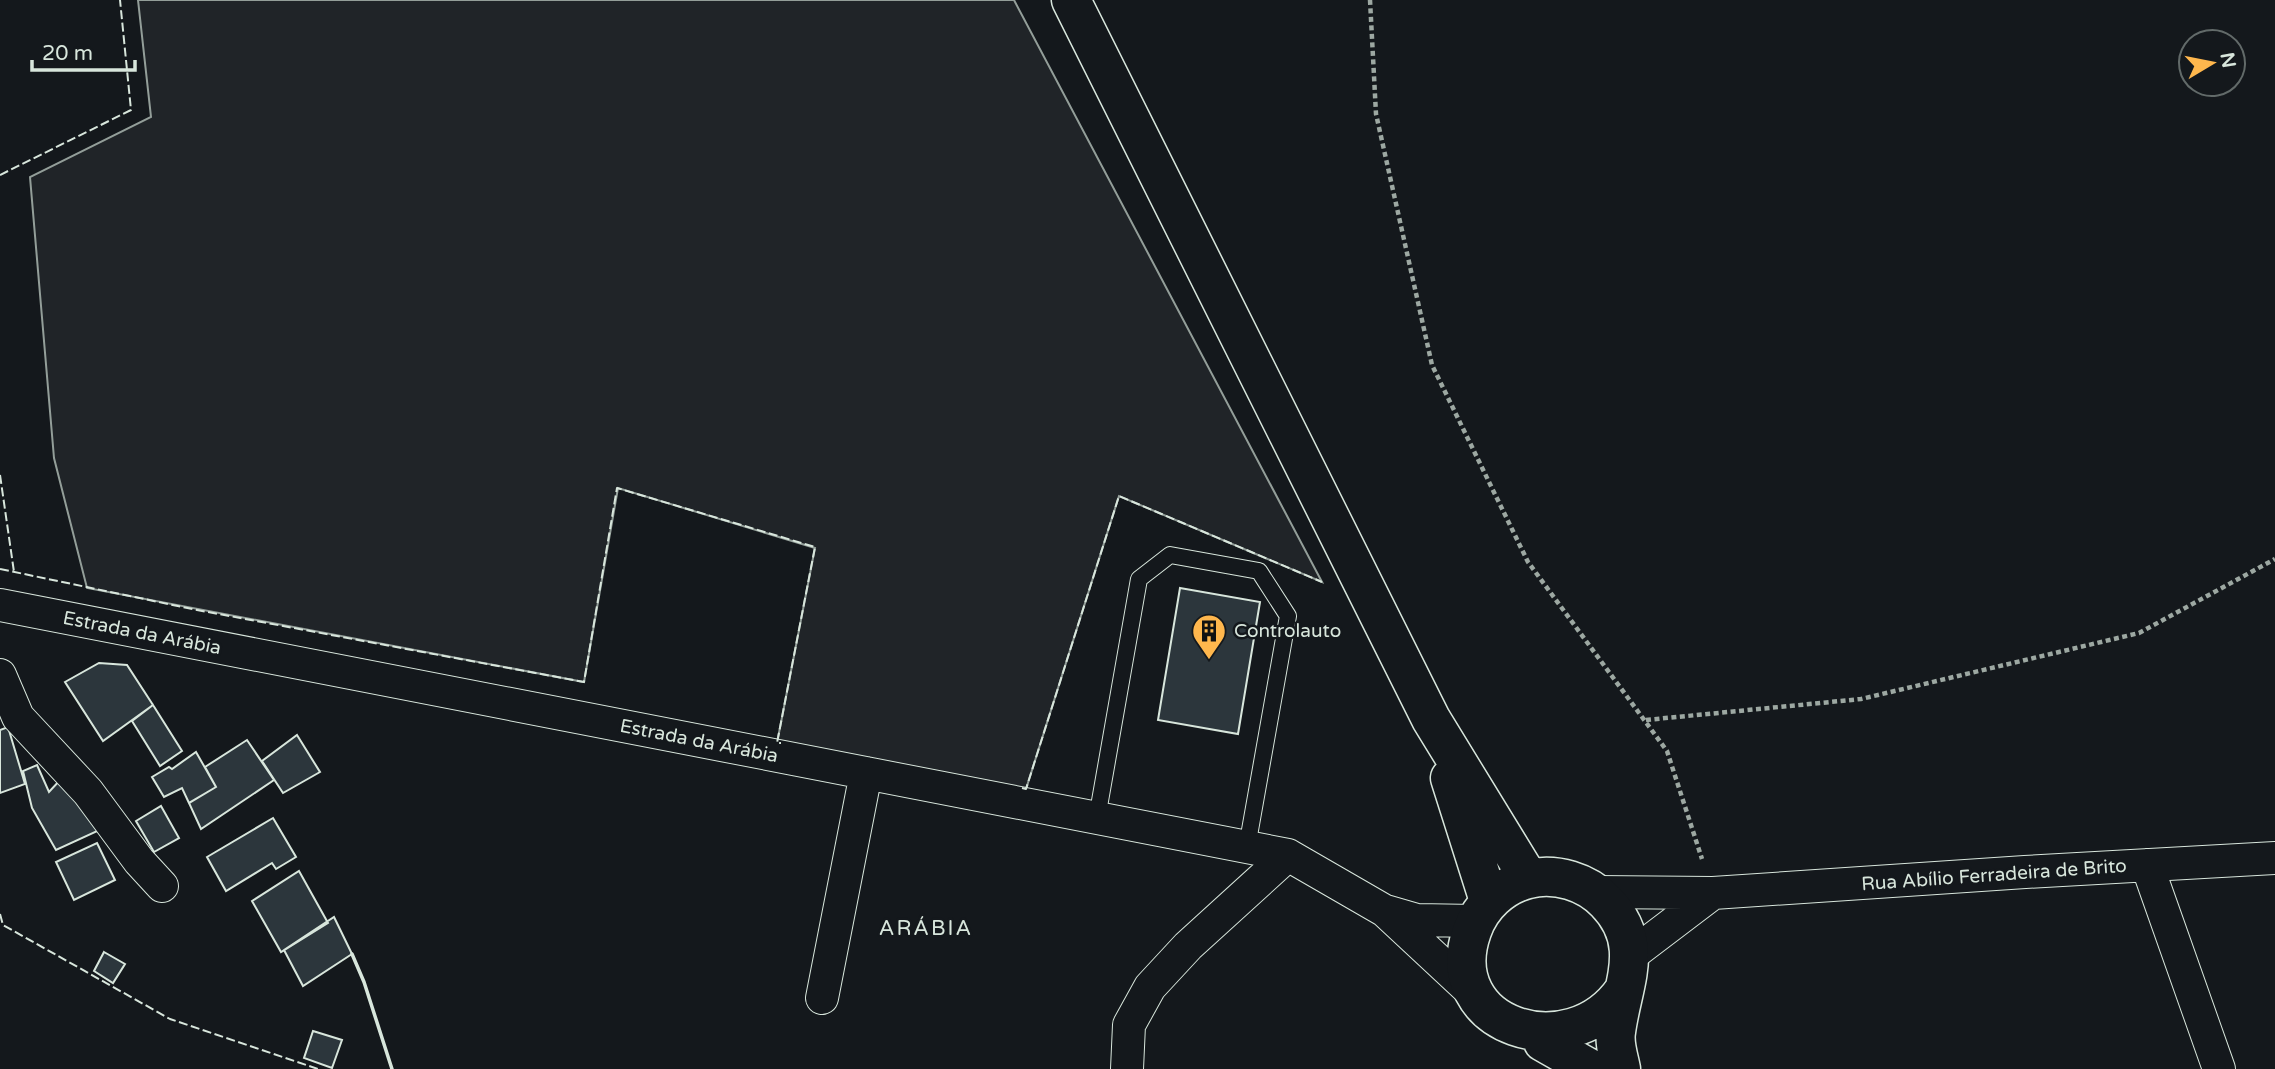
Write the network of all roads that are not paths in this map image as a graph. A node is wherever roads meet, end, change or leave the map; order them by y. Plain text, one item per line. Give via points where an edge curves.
1 (1071, 0) edge
2 (0, 605) edge
3 (0, 675) edge
4 (1431, 719) junction
5 (866, 774) junction
6 (1097, 818) junction
7 (1247, 847) junction
8 (1288, 855) junction
9 (2275, 858) edge
10 (2147, 865) junction
11 (1529, 879) junction
12 (162, 886) dead end
13 (1597, 892) junction
14 (1713, 893) junction
15 (1385, 911) junction
16 (1482, 911) junction
17 (1627, 973) junction
18 (1473, 993) junction
19 (822, 998) dead end
20 (1544, 1042) junction
21 (1127, 1069) edge
22 (1591, 1069) edge
23 (1621, 1069) edge
24 (2219, 1069) edge

1 - 4 street
2 - 5 street, Estrada da Arábia
3 - 12 street via 18,717 89,792
4 - 11 street
4 - 16 street
5 - 6 street, Estrada da Arábia
5 - 19 street
6 - 7 street, Estrada da Arábia
6 - 7 lane via 1139,579 1170,555 1259,571 1288,616
7 - 8 street, Estrada da Arábia
8 - 15 street, Estrada da Arábia
8 - 21 street via 1150,987 1129,1025
9 - 10 street, Rua Abílio Ferradeira de Brito
10 - 14 street, Rua Abílio Ferradeira de Brito
10 - 24 street
11 - 13 street via 1554,877
11 - 16 street via 1507,888
13 - 14 street, Rua Abílio Ferradeira de Brito
13 - 17 street via 1622,922 1628,938
14 - 17 street
15 - 16 street via 1417,920
15 - 18 street
16 - 18 street via 1467,944
17 - 20 street via 1615,1008 1592,1029
17 - 23 street via 1615,1035
18 - 20 street via 1502,1027 1521,1038
20 - 22 street

